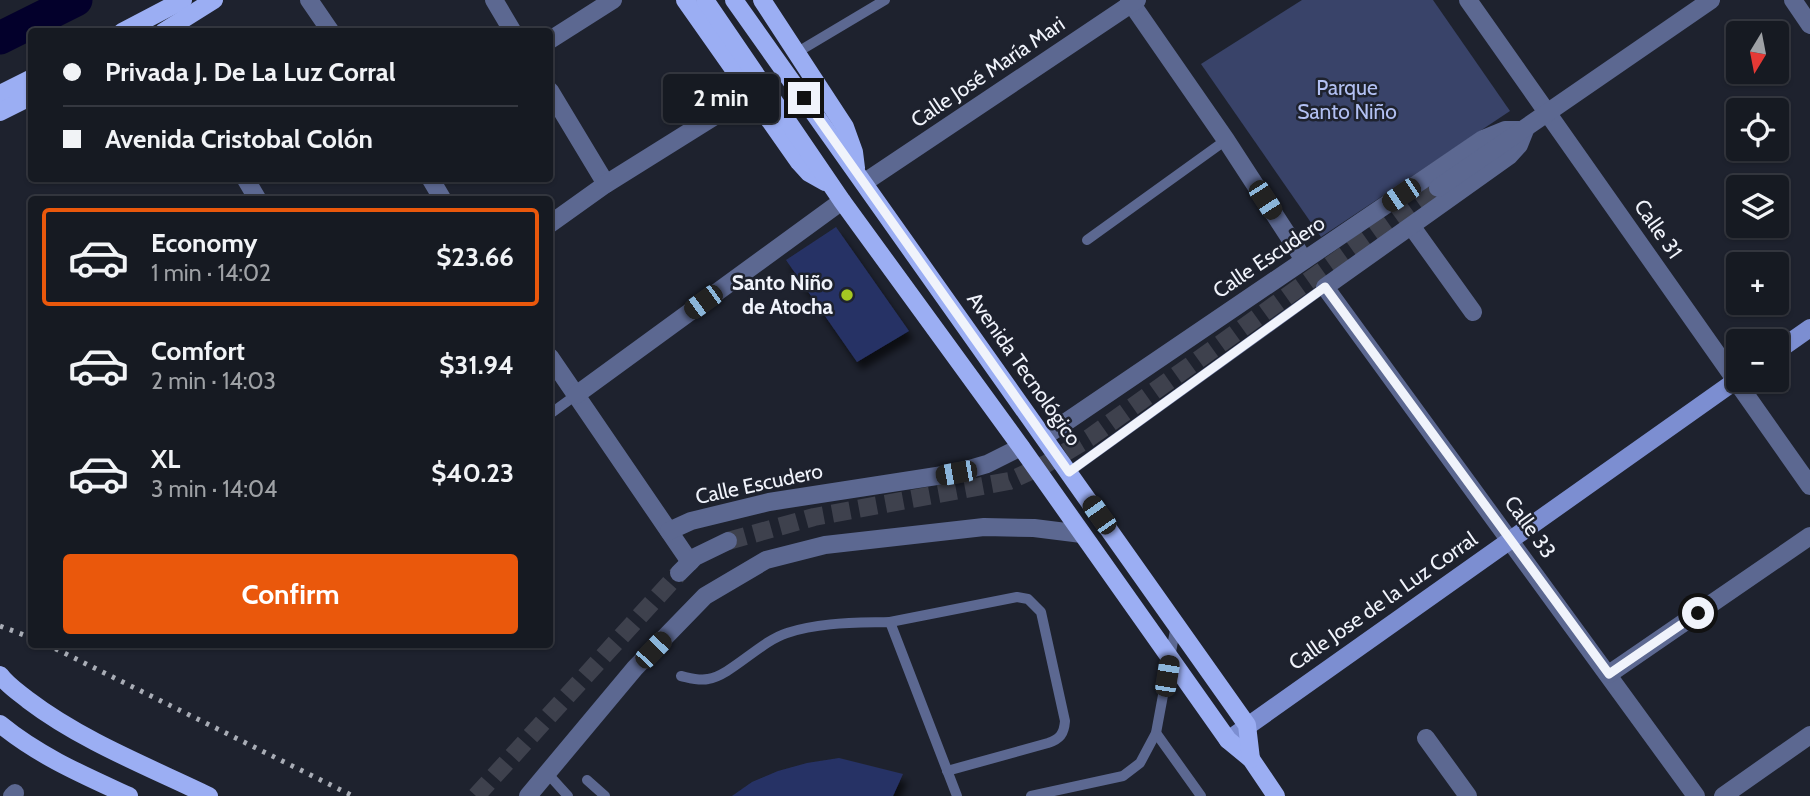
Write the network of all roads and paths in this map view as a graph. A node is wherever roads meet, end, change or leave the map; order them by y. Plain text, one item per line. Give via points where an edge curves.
1 (183, 0) edge
2 (214, 0) edge
3 (309, 0) edge
4 (494, 0) edge
5 (613, 0) edge
6 (685, 0) edge
7 (705, 0) edge
8 (734, 0) edge
9 (762, 0) edge
10 (885, 0) edge
11 (1468, 0) edge
12 (1711, 0) edge
13 (1793, 0) edge
14 (1133, 1) edge
15 (869, 5) edge
16 (1810, 25) edge
17 (130, 28) edge
18 (169, 28) edge
19 (328, 28) edge
20 (511, 28) edge
21 (553, 38) edge
22 (796, 53) junction
23 (28, 80) edge
24 (750, 93) junction
25 (0, 94) edge
26 (553, 95) edge
27 (28, 98) edge
28 (0, 111) edge
29 (1549, 114) junction
30 (1525, 130) junction
31 (1226, 140) junction
32 (860, 177) junction
33 (606, 184) junction
34 (831, 184) junction
35 (1438, 188) tunnel mouth
36 (842, 201) junction
37 (553, 222) edge
38 (1412, 227) junction
39 (1087, 240) dead end
40 (1304, 260) junction
41 (1325, 287) junction
42 (1473, 312) dead end
43 (1810, 328) edge
44 (1789, 343) edge
45 (553, 361) edge
46 (1726, 364) edge
47 (1726, 388) edge
48 (1745, 392) edge
49 (576, 395) junction
50 (553, 412) edge
51 (1044, 437) junction
52 (1021, 447) junction
53 (1069, 472) junction
54 (1810, 486) edge
55 (669, 531) junction
56 (1082, 534) junction
57 (1810, 537) edge
58 (1511, 539) junction
59 (728, 541) tunnel mouth
60 (890, 622) junction
61 (1176, 625) junction
62 (1170, 657) junction
63 (1609, 674) junction
64 (0, 675) edge
65 (681, 676) dead end
66 (0, 724) edge
67 (1247, 724) junction
68 (1156, 733) junction
69 (1810, 735) edge
70 (1426, 738) dead end
71 (1228, 740) junction
72 (1251, 760) junction
73 (947, 771) junction
74 (548, 774) junction
75 (587, 780) dead end
76 (129, 796) edge
77 (209, 796) edge
78 (528, 796) edge
79 (568, 796) edge
80 (605, 796) edge
81 (957, 796) edge
82 (1031, 796) edge
83 (1201, 796) edge
84 (1276, 796) edge
85 (1468, 796) edge
86 (1696, 796) edge
87 (1723, 796) edge

1 - 17 main road
2 - 18 main road
3 - 19 street
4 - 20 street
5 - 21 street
6 - 24 main road
7 - 34 main road, Avenida Tecnológico
8 - 32 main road, Avenida Tecnológico
9 - 22 main road
10 - 15 lane
11 - 29 street, Calle 31
12 - 29 street, Calle Escudero
13 - 16 street
14 - 31 street
14 - 32 street, Calle José María Mari
15 - 22 lane
22 - 32 main road via 845,127
23 - 25 main road
24 - 33 street
24 - 34 main road via 799,162
26 - 33 street
27 - 28 main road
29 - 30 street, Calle Escudero
29 - 46 street, Calle 31
30 - 35 street, Calle Escudero
30 - 38 street via 1509,156
30 - 40 street, Calle Escudero via 1505,130 1483,139
31 - 39 lane
31 - 40 street
32 - 51 main road, Avenida Tecnológico
33 - 37 street
34 - 36 main road, Avenida Tecnológico
36 - 49 street
36 - 52 main road, Avenida Tecnológico
38 - 41 street
38 - 42 street
40 - 51 street, Calle Escudero
41 - 53 lane
41 - 58 street, Calle 33
43 - 44 main road
45 - 49 street
47 - 58 main road, Calle Jose de la Luz Corral
48 - 54 street, Calle 31
49 - 50 lane
49 - 55 street
51 - 53 main road, Avenida Tecnológico
52 - 55 street, Calle Escudero via 956,473 769,502
52 - 56 main road, Avenida Tecnológico
53 - 61 main road, Avenida Tecnológico
55 - 59 street via 684,567
56 - 62 main road, Avenida Tecnológico
56 - 74 street via 984,527 825,545 766,560 705,596 635,667
57 - 63 street
58 - 63 street, Calle 33
58 - 67 main road, Calle Jose de la Luz Corral
60 - 65 lane via 798,629 771,639 715,678
60 - 73 lane
60 - 73 lane via 1017,597 1028,599 1041,612 1064,731 1048,743
61 - 62 lane
61 - 67 main road, Avenida Tecnológico
62 - 68 lane
62 - 71 main road, Avenida Tecnológico
63 - 86 street, Calle 33
64 - 77 main road via 41,710
66 - 76 main road via 54,761
67 - 71 main road, Calle Jose de la Luz Corral
67 - 72 main road, Avenida Tecnológico
68 - 82 lane via 1140,763 1123,776
68 - 83 lane
69 - 87 street
70 - 85 street
71 - 72 main road, Avenida Tecnológico
72 - 84 main road, Avenida Tecnológico
73 - 81 lane
74 - 78 street
74 - 79 lane
75 - 80 lane

